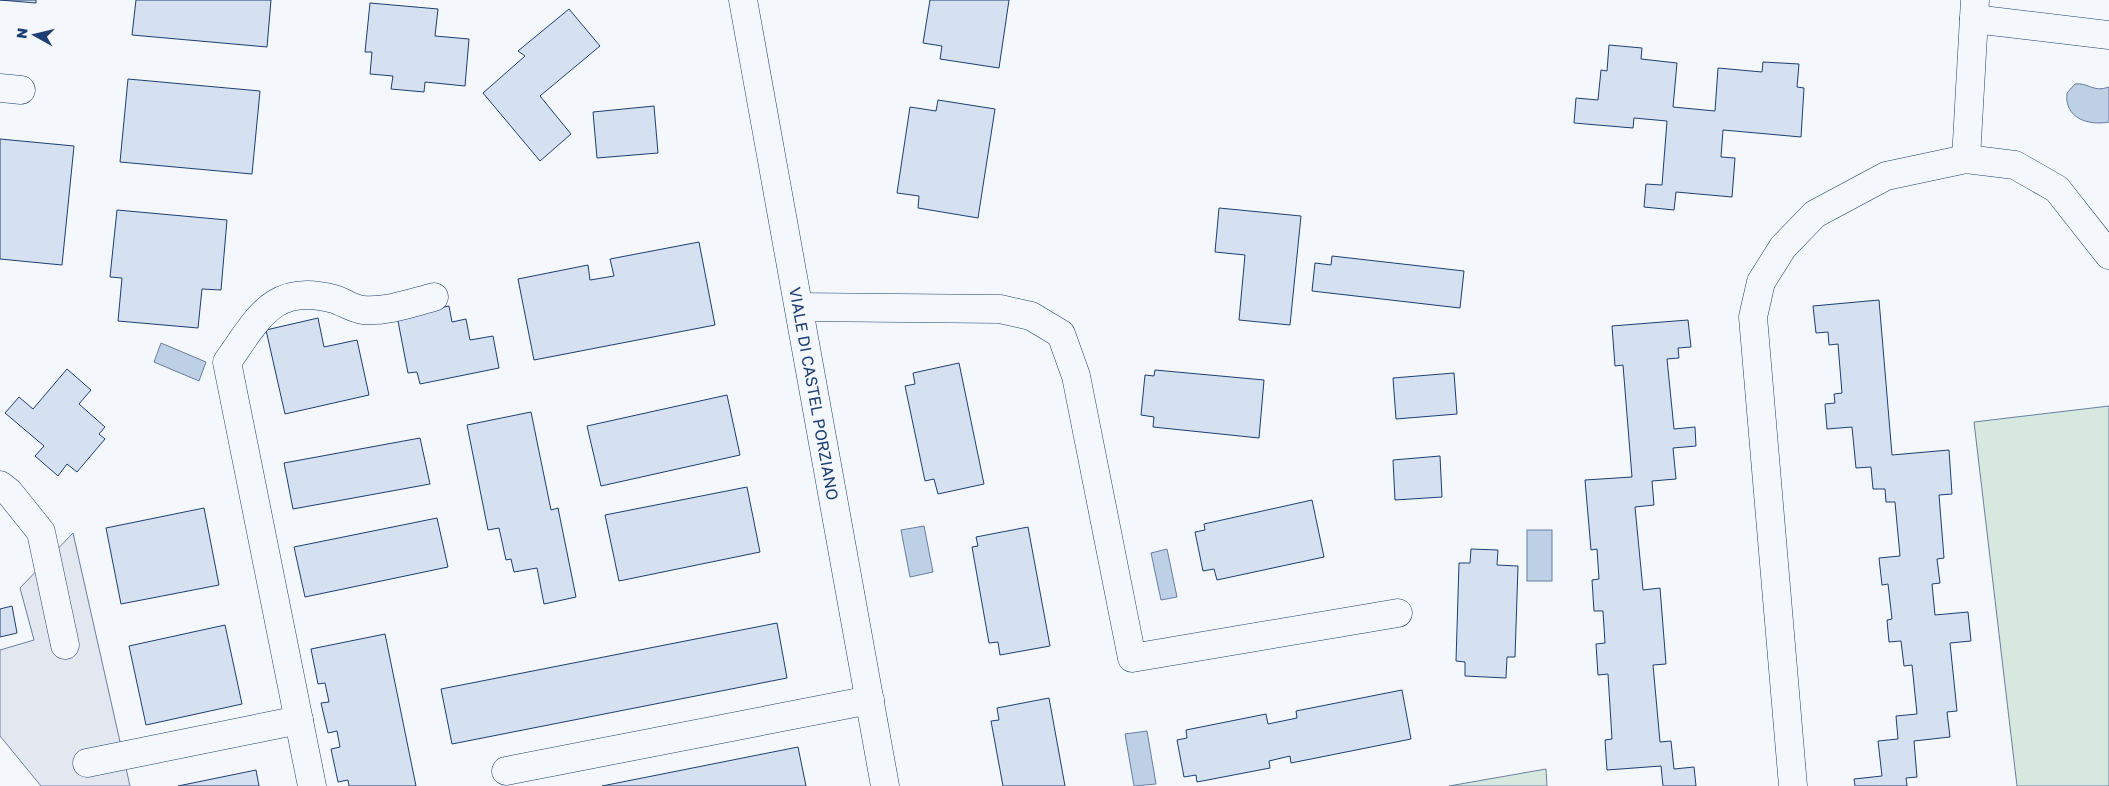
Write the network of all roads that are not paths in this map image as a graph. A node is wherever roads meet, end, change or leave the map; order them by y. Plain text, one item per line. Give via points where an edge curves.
1 (743, 0) edge
2 (1975, 10) edge
3 (2109, 35) edge
4 (1966, 159) junction
5 (2109, 254) edge
6 (434, 297) dead end
7 (799, 307) junction
8 (0, 486) edge
9 (1398, 613) dead end
10 (65, 645) dead end
11 (870, 700) junction
12 (299, 720) junction
13 (87, 763) dead end
14 (506, 771) dead end
15 (312, 786) edge
16 (885, 786) edge
17 (1792, 786) edge

1 - 7 street, VIALE DI CASTEL PORZIANO
2 - 3 street
2 - 4 street
4 - 5 street via 2015,166 2058,189
4 - 17 street via 1886,176 1815,214 1783,247 1761,282 1753,317
6 - 12 street via 383,310 361,310 307,295 282,299 264,311 227,362
7 - 9 street via 1000,309 1031,316 1061,334 1076,376 1132,658
7 - 11 street, VIALE DI CASTEL PORZIANO
8 - 10 street via 9,492 41,532
11 - 14 street
11 - 16 street, VIALE DI CASTEL PORZIANO
12 - 13 street
12 - 15 street

